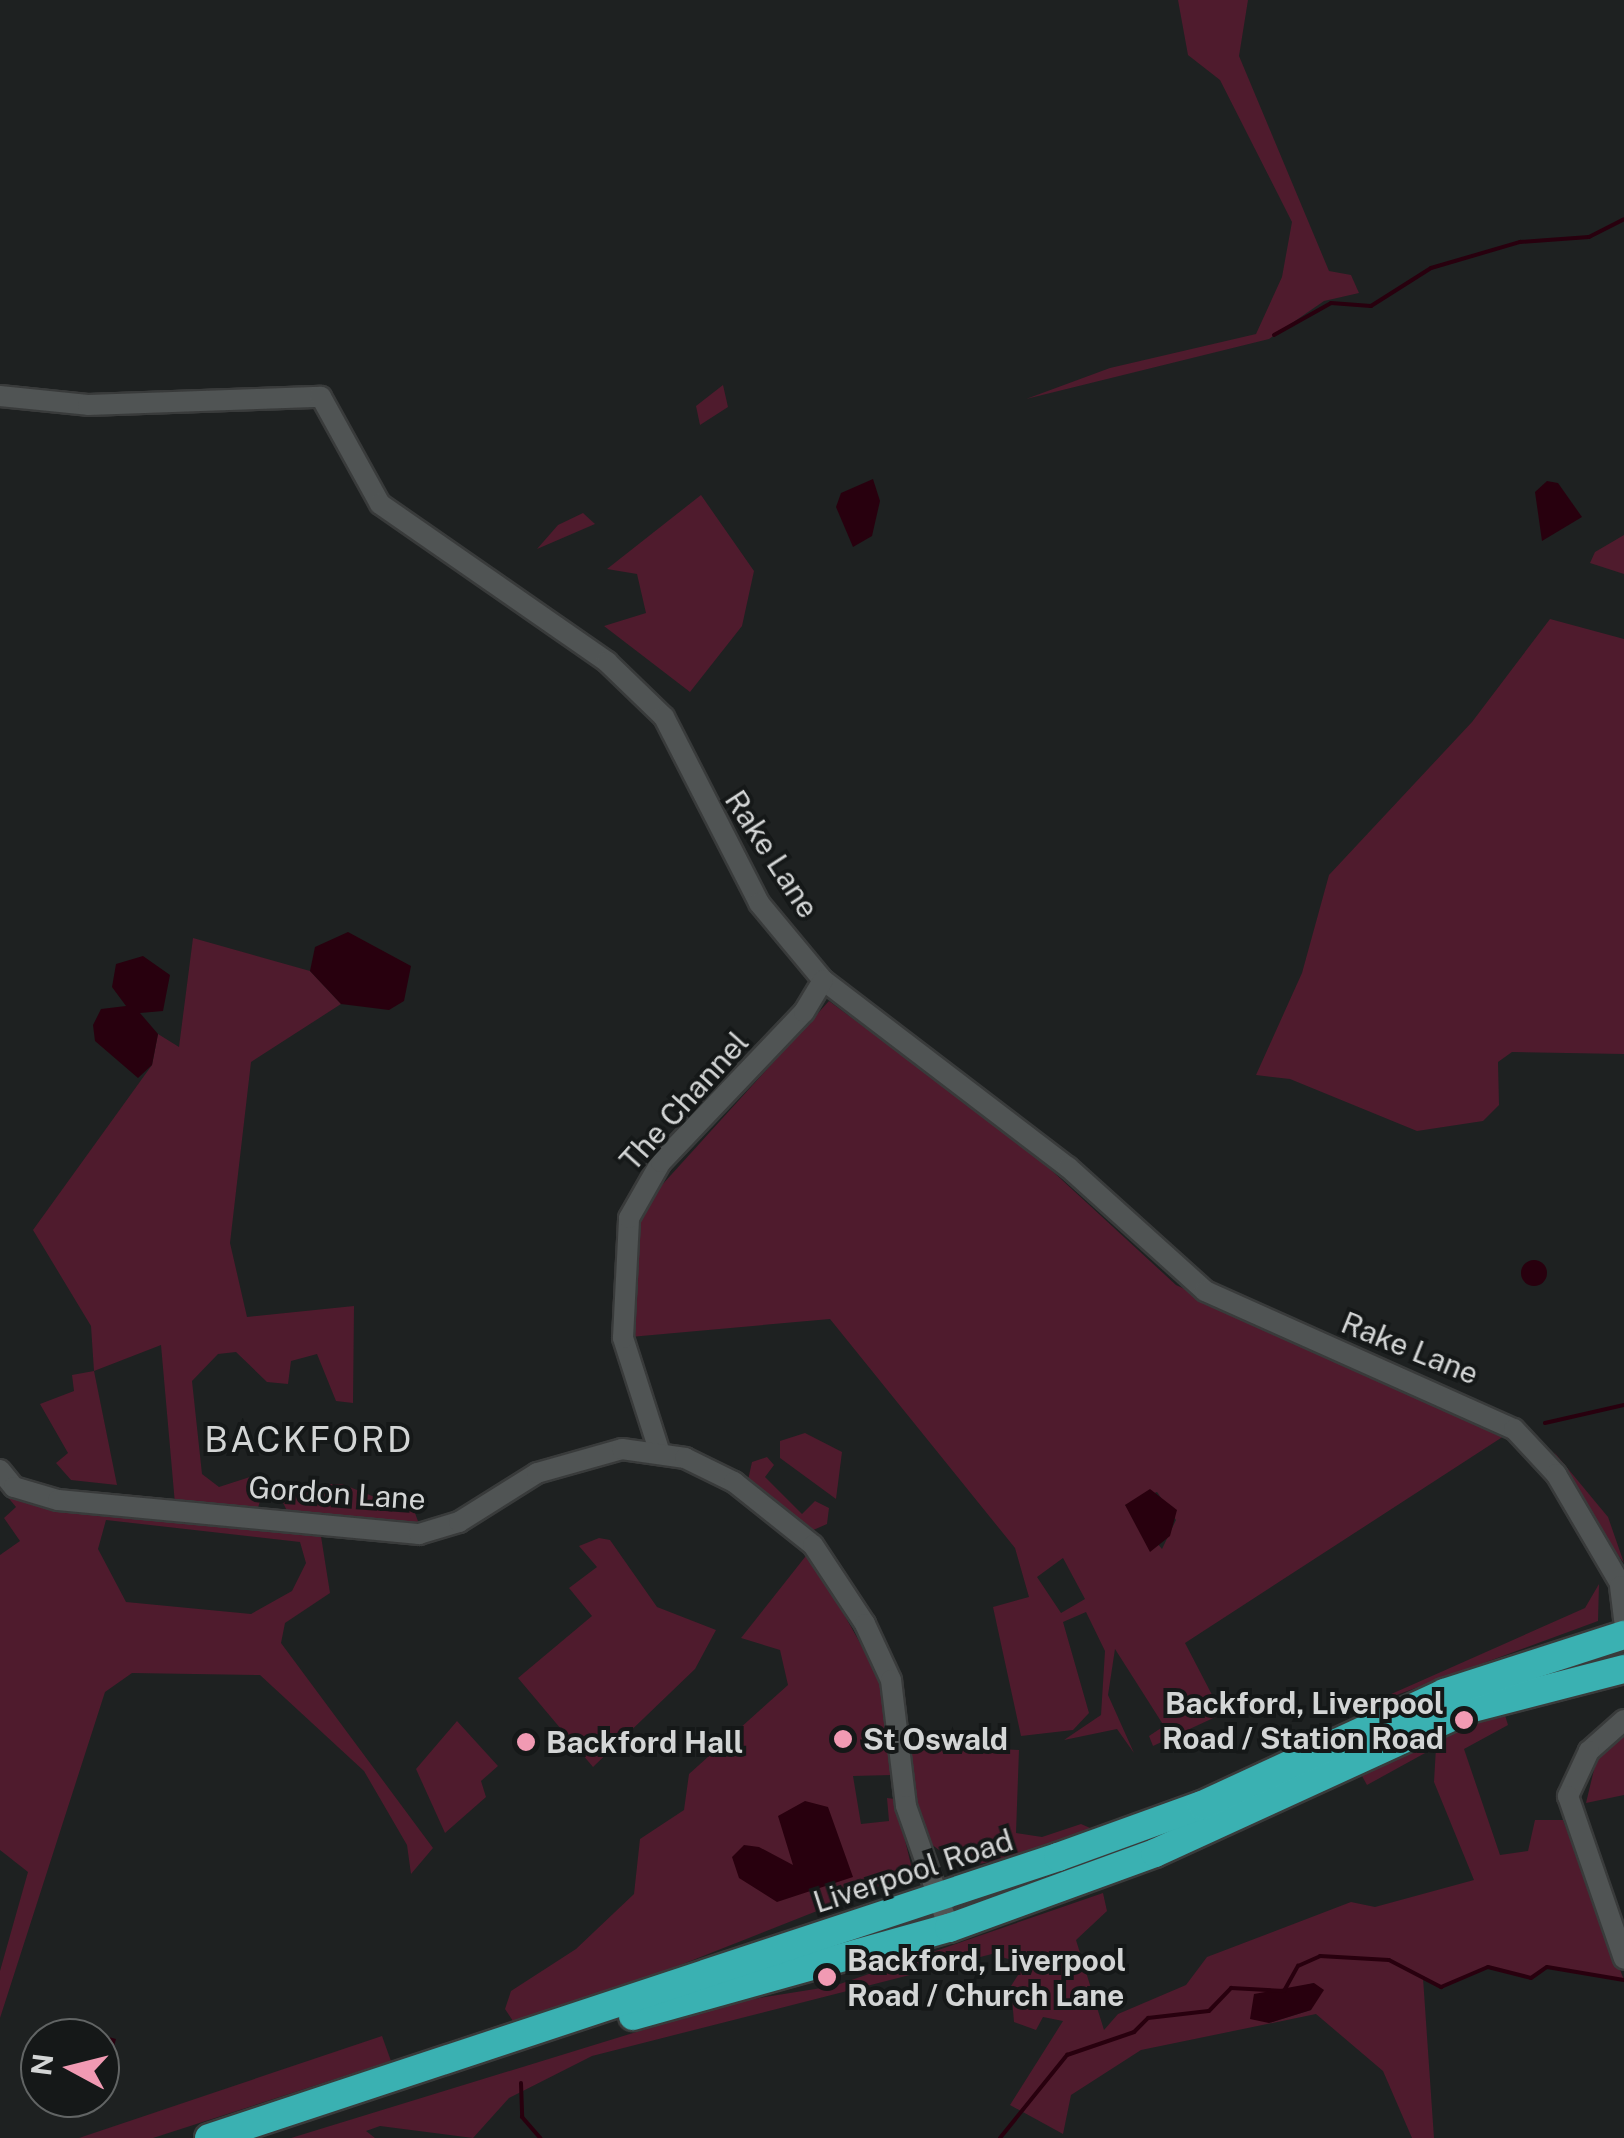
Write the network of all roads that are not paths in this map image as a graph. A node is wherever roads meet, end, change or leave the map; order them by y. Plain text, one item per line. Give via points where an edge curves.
1 (0, 396) edge
2 (824, 980) junction
3 (659, 1450) junction
4 (0, 1470) edge
5 (1622, 1588) edge
6 (1624, 1620) edge
7 (1624, 1635) edge
8 (1623, 1670) edge
9 (1624, 1720) edge
10 (938, 1898) junction
11 (949, 1928) junction
12 (1624, 1959) edge
13 (209, 2138) edge
14 (262, 2138) edge

1 - 2 street, Rake Lane via 88,405 320,396 380,504 607,662 664,717 760,903
2 - 3 street, The Channel via 804,1012 661,1162 628,1218 623,1338
2 - 5 street, Rake Lane via 1068,1167 1206,1291 1514,1428 1556,1474
3 - 4 street, Gordon Lane via 622,1449 537,1472 459,1522 419,1534 58,1500 14,1487
3 - 10 street via 734,1482 813,1545 844,1587 891,1680 906,1806
5 - 6 street, Rake Lane
7 - 10 highway, Liverpool Road via 1498,1672 1202,1805
8 - 11 highway, Liverpool Road via 1469,1709 1155,1853
9 - 12 street via 1589,1751 1568,1796
10 - 11 street
10 - 13 highway, Liverpool Road
11 - 14 highway, Liverpool Road via 640,2014

